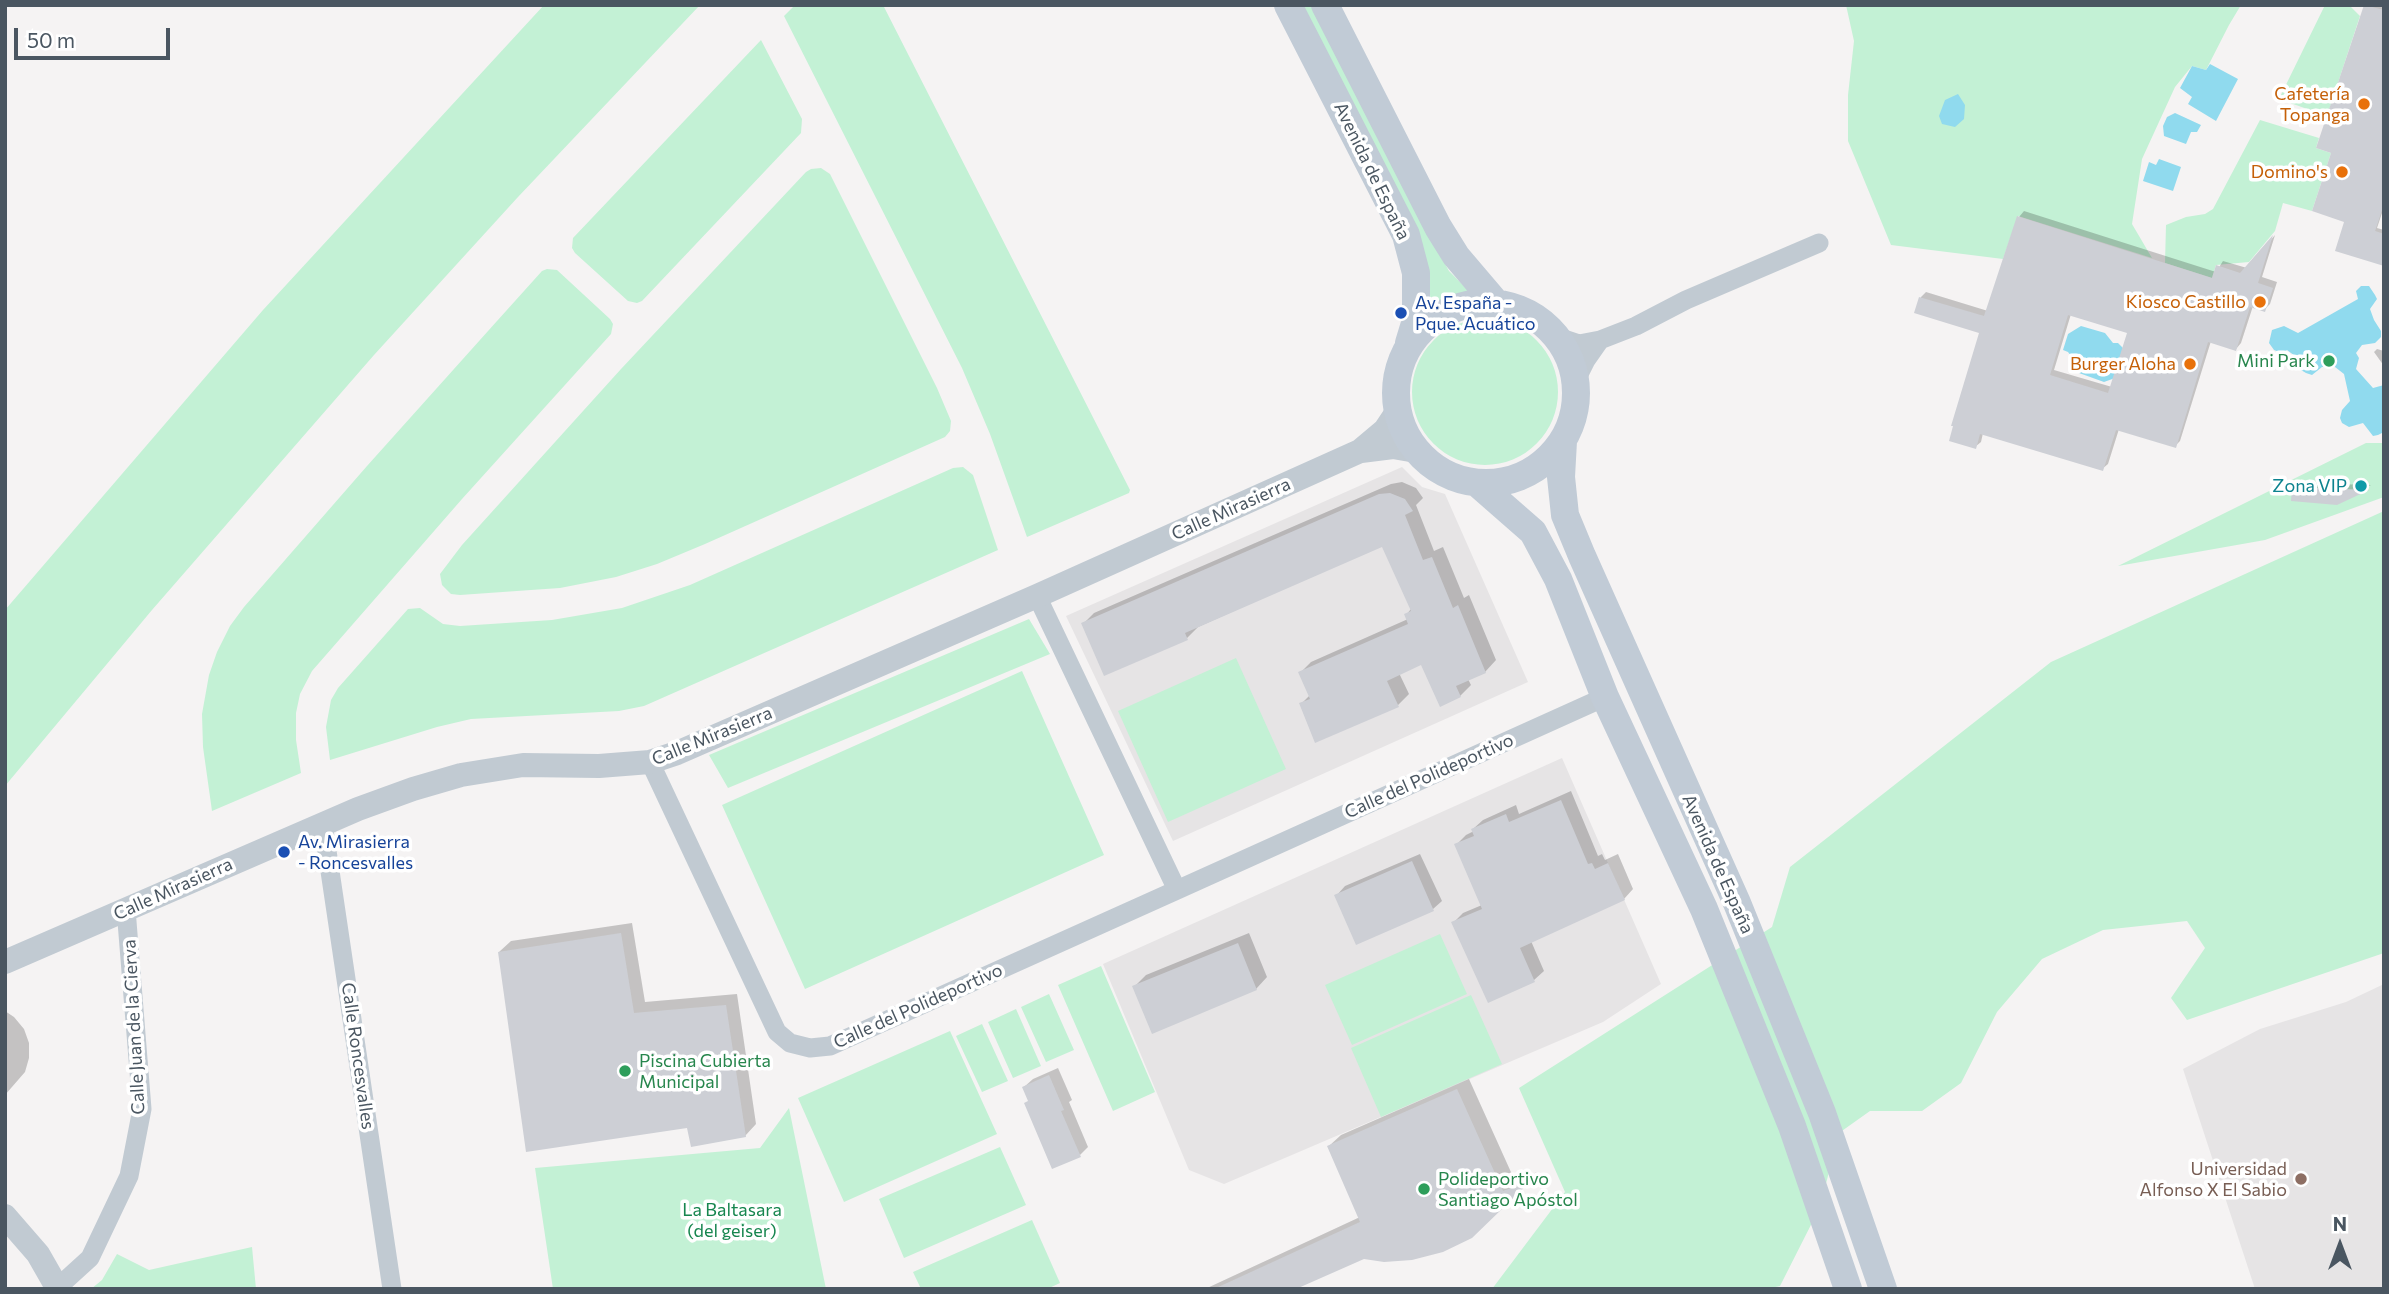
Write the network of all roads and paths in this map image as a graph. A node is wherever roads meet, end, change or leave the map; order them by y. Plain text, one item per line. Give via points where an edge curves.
1 (1288, 5) edge
2 (1325, 5) edge
3 (1819, 243) dead end
4 (1496, 303) junction
5 (1558, 337) junction
6 (1600, 340) junction
7 (1408, 346) junction
8 (1576, 380) junction
9 (1397, 412) junction
10 (1563, 441) junction
11 (1360, 451) junction
12 (1416, 451) junction
13 (1477, 483) junction
14 (1037, 596) junction
15 (1605, 697) junction
16 (650, 762) junction
17 (323, 824) junction
18 (1177, 890) junction
19 (126, 909) junction
20 (5, 962) edge
21 (5, 1216) edge
22 (57, 1288) edge
23 (393, 1289) edge
24 (1848, 1289) edge
25 (1883, 1289) edge

1 - 7 main road, Avenida de España via 1406,235 1416,273 1416,320
2 - 4 main road, Avenida de España via 1438,227
3 - 6 street
4 - 5 main road via 1525,311
4 - 7 main road via 1470,303 1445,312
5 - 6 street via 1579,344
5 - 8 main road
6 - 8 street
7 - 9 main road via 1398,367
8 - 10 main road via 1575,412
9 - 11 street, Calle Mirasierra via 1385,430
9 - 12 main road
10 - 13 main road via 1541,466 1511,480
10 - 25 main road, Avenida de España via 1565,515 1737,904 1822,1113
11 - 12 street, Calle Mirasierra via 1393,447
11 - 14 street, Calle Mirasierra
12 - 13 main road via 1433,467
13 - 15 main road, Avenida de España via 1533,532 1558,579
14 - 16 street, Calle Mirasierra
14 - 18 street
15 - 18 street, Calle del Polideportivo
15 - 24 main road, Avenida de España via 1704,909 1792,1126
16 - 17 street, Calle Mirasierra via 523,765 461,775
16 - 18 street, Calle del Polideportivo via 777,1032 810,1048 830,1046
17 - 19 street, Calle Mirasierra
17 - 23 street, Calle Roncesvalles
19 - 20 street, Calle Mirasierra
19 - 22 street, Calle Juan de la Cierva via 142,1109 129,1176 90,1258
21 - 22 street via 38,1254

